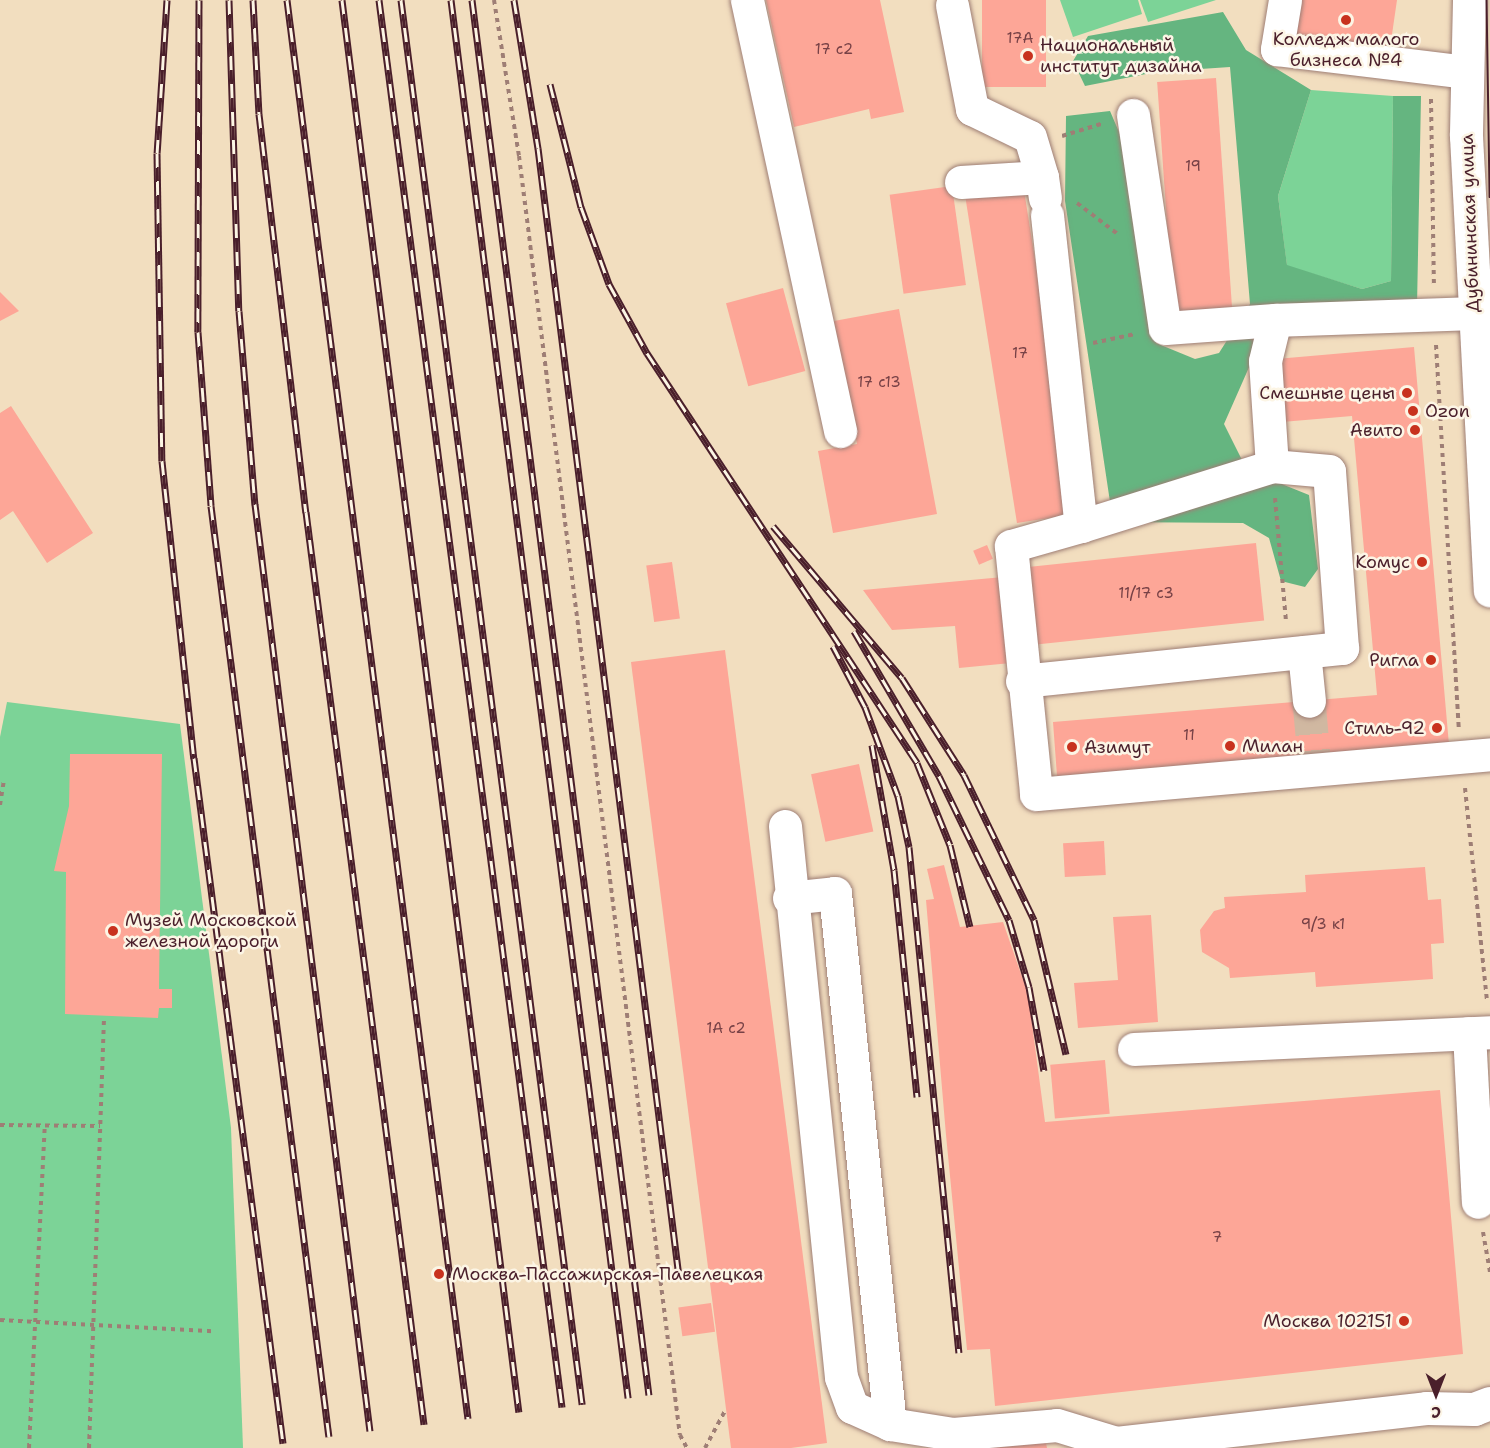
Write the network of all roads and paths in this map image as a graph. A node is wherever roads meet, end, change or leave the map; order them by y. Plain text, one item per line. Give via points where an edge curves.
1 (494, 0) edge
2 (747, 0) edge
3 (1285, 0) edge
4 (1469, 0) edge
5 (952, 5) dead end
6 (1430, 69) junction
7 (1466, 72) junction
8 (1133, 114) joint
9 (1033, 145) junction
10 (1042, 177) junction
11 (961, 182) dead end
12 (1155, 263) junction
13 (1473, 313) junction
14 (1435, 314) junction
15 (1275, 320) junction
16 (1165, 328) junction
17 (1066, 349) junction
18 (840, 431) dead end
19 (1272, 466) junction
20 (1081, 526) junction
21 (1490, 591) edge
22 (1275, 627) dead end
23 (1304, 652) junction
24 (1022, 681) junction
25 (1309, 701) tunnel mouth
26 (1475, 755) edge
27 (4, 780) dead end
28 (0, 805) edge
29 (785, 826) dead end
30 (789, 898) junction
31 (104, 1018) dead end
32 (1483, 1032) edge
33 (1134, 1048) dead end
34 (0, 1125) edge
35 (45, 1126) junction
36 (100, 1126) junction
37 (1478, 1202) joint
38 (1490, 1272) edge
39 (0, 1320) edge
40 (93, 1322) junction
41 (35, 1326) junction
42 (213, 1331) dead end
43 (1490, 1401) edge
44 (726, 1409) dead end
45 (890, 1424) junction
46 (29, 1448) edge
47 (89, 1448) edge
48 (687, 1448) edge
49 (705, 1448) edge

1 - 48 path via 519,156 680,1436
2 - 18 main road
3 - 6 main road via 1277,49
4 - 7 main road, Дубининская улица
5 - 9 main road via 972,108 1030,136
6 - 7 main road
6 - 14 path
7 - 13 main road, Дубининская улица
8 - 9 path
8 - 12 main road
9 - 10 main road
10 - 11 main road
10 - 12 path
10 - 17 main road
12 - 16 main road
13 - 14 main road
13 - 21 main road, Дубининская улица
14 - 15 main road
14 - 26 path
15 - 16 main road
15 - 19 main road via 1265,361
16 - 17 path
17 - 20 main road
19 - 20 main road
19 - 22 path via 1286,626
19 - 23 main road via 1329,471 1342,648
20 - 24 main road via 1011,546
23 - 24 main road
23 - 25 main road
24 - 26 main road via 1036,794 1314,763
26 - 32 path
27 - 28 path
29 - 30 main road
30 - 45 main road via 841,1377 852,1407
30 - 45 main road via 835,893
31 - 36 path
32 - 33 main road
32 - 37 main road
34 - 35 path
35 - 36 path
35 - 41 path
36 - 40 path
37 - 38 path
39 - 41 path
40 - 41 path
40 - 42 path
40 - 47 path
41 - 46 path
43 - 45 main road via 1472,1395 1426,1408 1116,1443 1058,1425 953,1434
44 - 49 path

